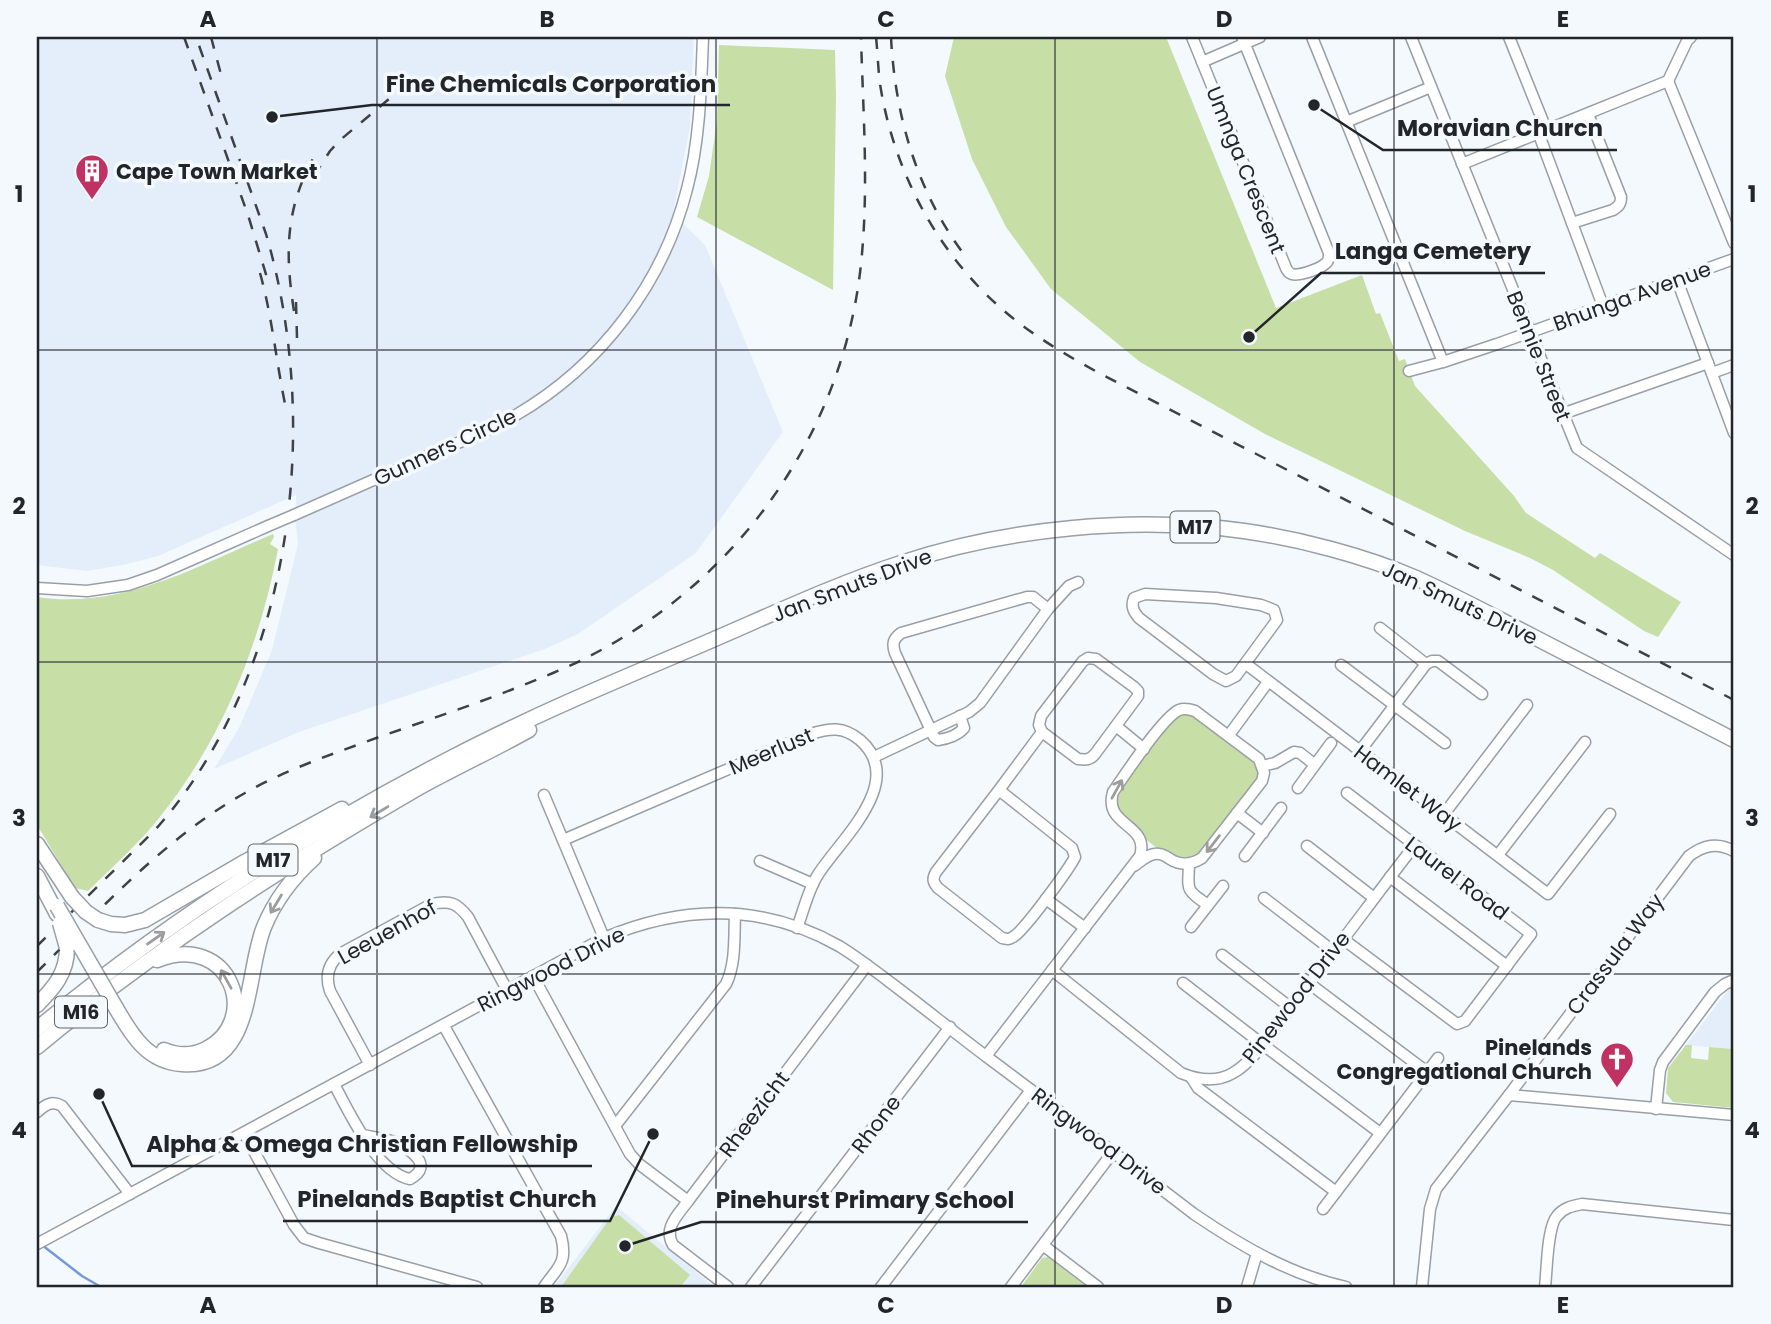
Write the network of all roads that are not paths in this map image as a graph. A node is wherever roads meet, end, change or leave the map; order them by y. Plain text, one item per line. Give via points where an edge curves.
1 (703, 37) edge
2 (1192, 37) edge
3 (1261, 37) edge
4 (1312, 37) edge
5 (1411, 37) edge
6 (1508, 37) edge
7 (1691, 37) edge
8 (1243, 40) edge
9 (1202, 62) junction
10 (1668, 81) junction
11 (1431, 87) junction
12 (1588, 114) junction
13 (1346, 122) junction
14 (1543, 132) junction
15 (1462, 164) junction
16 (1572, 223) junction
17 (1734, 243) edge
18 (1734, 259) edge
19 (1677, 280) junction
20 (1603, 306) junction
21 (1529, 332) junction
22 (1443, 362) junction
23 (1734, 365) edge
24 (1710, 368) junction
25 (1409, 370) dead end
26 (1562, 414) junction
27 (1734, 433) edge
28 (1734, 555) edge
29 (1078, 582) dead end
30 (37, 589) edge
31 (1048, 609) junction
32 (1380, 628) dead end
33 (1245, 664) junction
34 (1426, 664) junction
35 (1341, 665) dead end
36 (646, 668) junction
37 (1268, 682) junction
38 (1482, 694) dead end
39 (1395, 705) junction
40 (1527, 705) dead end
41 (1116, 726) junction
42 (930, 730) junction
43 (1042, 732) junction
44 (1229, 735) junction
45 (1734, 740) edge
46 (1585, 741) dead end
47 (1331, 743) dead end
48 (1445, 743) dead end
49 (1144, 749) junction
50 (1360, 751) junction
51 (874, 757) junction
52 (1314, 764) junction
53 (1262, 765) junction
54 (414, 778) junction
55 (1298, 788) dead end
56 (999, 790) junction
57 (1347, 793) dead end
58 (544, 795) dead end
59 (1282, 808) dead end
60 (1237, 813) junction
61 (1444, 814) junction
62 (1609, 814) dead end
63 (1263, 833) junction
64 (339, 836) junction
65 (1140, 838) junction
66 (563, 840) junction
67 (37, 846) edge
68 (1307, 846) dead end
69 (1414, 846) junction
70 (1734, 851) edge
71 (1160, 854) junction
72 (1498, 855) junction
73 (1245, 856) dead end
74 (760, 861) dead end
75 (1189, 864) junction
76 (1134, 866) junction
77 (37, 874) edge
78 (1390, 877) junction
79 (813, 884) junction
80 (1223, 886) dead end
81 (1264, 898) dead end
82 (1374, 898) junction
83 (1046, 899) junction
84 (63, 905) junction
85 (1208, 905) junction
86 (736, 914) junction
87 (1191, 927) dead end
88 (797, 928) junction
89 (1085, 928) junction
90 (604, 938) junction
91 (1343, 939) junction
92 (1333, 951) junction
93 (1222, 955) dead end
94 (867, 965) junction
95 (1505, 968) junction
96 (1052, 970) junction
97 (533, 976) junction
98 (126, 978) junction
99 (1734, 980) edge
100 (1183, 983) dead end
101 (1310, 984) junction
102 (507, 990) junction
103 (37, 1005) edge
104 (120, 1005) junction
105 (1291, 1008) junction
106 (444, 1026) junction
107 (950, 1027) junction
108 (37, 1028) edge
109 (1262, 1044) junction
110 (37, 1047) edge
111 (986, 1056) junction
112 (1438, 1058) dead end
113 (370, 1065) junction
114 (1427, 1072) junction
115 (1191, 1077) junction
116 (1211, 1079) junction
117 (334, 1084) junction
118 (1031, 1090) junction
119 (1509, 1095) junction
120 (1218, 1102) junction
121 (1656, 1109) junction
122 (37, 1112) edge
123 (1734, 1115) edge
124 (615, 1126) junction
125 (244, 1133) junction
126 (1380, 1133) junction
127 (363, 1135) junction
128 (1113, 1152) junction
129 (1336, 1192) junction
130 (130, 1194) junction
131 (688, 1201) junction
132 (1323, 1209) dead end
133 (1734, 1220) edge
134 (37, 1244) edge
135 (1044, 1245) junction
136 (1256, 1254) junction
137 (546, 1284) edge
138 (477, 1287) edge
139 (728, 1287) edge
140 (751, 1287) edge
141 (883, 1287) edge
142 (1011, 1287) edge
143 (1098, 1287) edge
144 (1247, 1287) edge
145 (1346, 1287) edge
146 (1422, 1287) edge
147 (1545, 1287) edge

1 - 30 street, Gunners Circle, bridge via 698,128 687,190 670,241 652,279 618,328 558,387 474,436 157,575 87,591
2 - 9 street, Umnga Crescent
3 - 8 street
4 - 13 street
5 - 11 street, Bennie Street
6 - 14 street via 1544,124
7 - 10 street
8 - 9 street
8 - 9 street, Umnga Crescent via 1329,253 1326,264 1319,268 1294,275 1286,268
10 - 12 street
10 - 17 street
11 - 13 street
11 - 15 street, Bennie Street
12 - 14 street
12 - 16 street via 1621,202 1613,210
13 - 22 street
14 - 15 street
14 - 16 street via 1541,140
15 - 21 street, Bennie Street
16 - 20 street
18 - 19 street, Bhunga Avenue
19 - 20 street, Bhunga Avenue
19 - 24 street
20 - 21 street, Bhunga Avenue
21 - 22 street, Bhunga Avenue
21 - 26 street, Bennie Street
22 - 25 street, Bhunga Avenue
23 - 24 street
24 - 26 street
24 - 27 street
26 - 28 street, Bennie Street via 1582,453
29 - 31 street
31 - 42 street via 980,703
31 - 42 street via 1027,597 895,638 895,653
32 - 34 street
33 - 33 street via 1233,679 1221,680 1139,618 1132,608 1134,598 1145,594 1216,598 1275,610 1278,620
33 - 37 street, Hamlet Way
34 - 38 street via 1438,661
34 - 39 street
35 - 39 street
36 - 45 main road, Jan Smuts Drive / M17 via 851,581 934,552 1027,534 1161,525 1288,539 1412,576
36 - 54 main road, Jan Smuts Drive / M17 via 568,701
36 -> 64 main road, Jan Smuts Drive / M17 via 422,786
37 - 44 street
37 - 50 street, Hamlet Way
39 - 48 street
39 - 50 street
40 - 61 street
41 - 43 street via 1086,760
41 - 43 street via 1138,691 1088,657 1041,716
41 - 49 street
42 - 51 street
43 - 56 street
44 - 49 street via 1195,711 1184,709 1171,715
44 - 53 street
46 - 72 street
47 - 52 street
65 -> 49 street via 1114,813 1111,800
50 - 61 street, Hamlet Way
51 - 66 street, Meerlust via 857,738 837,728 825,729
51 - 79 street via 877,770 870,802
52 - 53 street via 1294,752
52 - 55 street
53 - 60 street via 1262,781
54 - 84 main road, bridge via 324,818 139,923 111,924
108 -> 54 main road, Jan Smuts Drive / M17 via 188,916
56 - 83 street via 1074,852 1073,861
56 - 83 street via 936,872 934,883 1007,939 1016,936
57 - 69 street, Laurel Road
58 - 66 street
59 - 63 street
60 - 63 street
60 -> 75 street via 1202,858
61 - 72 street, Hamlet Way
62 - 72 street, Hamlet Way via 1548,894
63 - 73 street
64 - 98 main road, Jan Smuts Drive / M17 via 197,926
64 -> 104 main road via 301,870 269,916 243,1020 223,1051 196,1064 162,1060 140,1045
65 - 71 street
65 - 76 street via 1142,849
66 - 90 street
67 - 84 main road
68 - 82 street
69 - 78 street, Pinewood Drive
69 - 95 street, Laurel Road via 1531,934
70 - 119 street, Crassula Way via 1716,845 1689,856
71 - 75 street
71 - 76 street
74 - 79 street
75 - 85 street via 1187,886
76 - 89 street
77 - 84 main road
78 - 82 street, Pinewood Drive
78 - 95 street
79 - 88 street
80 - 85 street
81 - 92 street
82 - 91 street, Pinewood Drive
83 - 89 street
84 - 103 main road, bridge via 65,964 58,981
84 - 104 main road
85 - 87 street
86 - 88 street, Ringwood Drive
86 - 90 street, Ringwood Drive via 676,916
86 - 124 street via 726,984
88 - 94 street, Ringwood Drive via 839,946
89 - 96 street
90 - 97 street, Ringwood Drive
91 - 92 street, Pinewood Drive
91 - 95 street via 1457,1024 1465,1021
92 - 101 street, Pinewood Drive
93 - 105 street
94 - 107 street, Ringwood Drive
94 - 131 street, Rheezicht
96 - 111 street
96 - 115 street, Pinewood Drive
97 - 102 street, Ringwood Drive
97 - 124 street
104 -> 98 main road via 150,1041 178,1055 197,1053 216,1043 233,1012 229,980 221,968 203,957 167,956
98 - 110 main road, Jan Smuts Drive / M16
99 - 121 street via 1715,992 1662,1062
100 - 109 street
101 - 105 street, Pinewood Drive
101 - 114 street
102 - 106 street, Ringwood Drive
102 - 113 street, Leeuenhof via 468,917 453,903 432,904 340,954 330,964 327,981
105 - 109 street, Pinewood Drive
106 - 113 street, Ringwood Drive
106 - 137 street via 561,1236 564,1260
107 - 111 street, Ringwood Drive
107 - 140 street, Rhone
109 - 116 street, Pinewood Drive via 1241,1068
109 - 126 street
111 - 118 street, Ringwood Drive
112 - 114 street
113 - 117 street, Ringwood Drive
114 - 126 street
115 - 116 street, Pinewood Drive
115 - 120 street
116 - 120 street
117 - 125 street, Ringwood Drive
117 - 127 street
118 - 128 street, Ringwood Drive
118 - 141 street
119 - 121 street
119 - 146 street, Crassula Way via 1436,1189
120 - 129 street
121 - 123 street
122 - 130 street via 53,1103 62,1106
124 - 131 street via 634,1159
125 - 130 street, Ringwood Drive
125 - 138 street via 304,1238
126 - 129 street
127 - 127 street via 405,1147 421,1169 410,1179 401,1178 389,1170
128 - 135 street
128 - 136 street, Ringwood Drive
129 - 132 street
130 - 134 street, Ringwood Drive
131 - 139 street, Rheezicht via 669,1229 669,1237 673,1245
133 - 147 street via 1572,1206 1555,1217 1551,1228
135 - 142 street
135 - 143 street
136 - 144 street
136 - 145 street, Ringwood Drive

